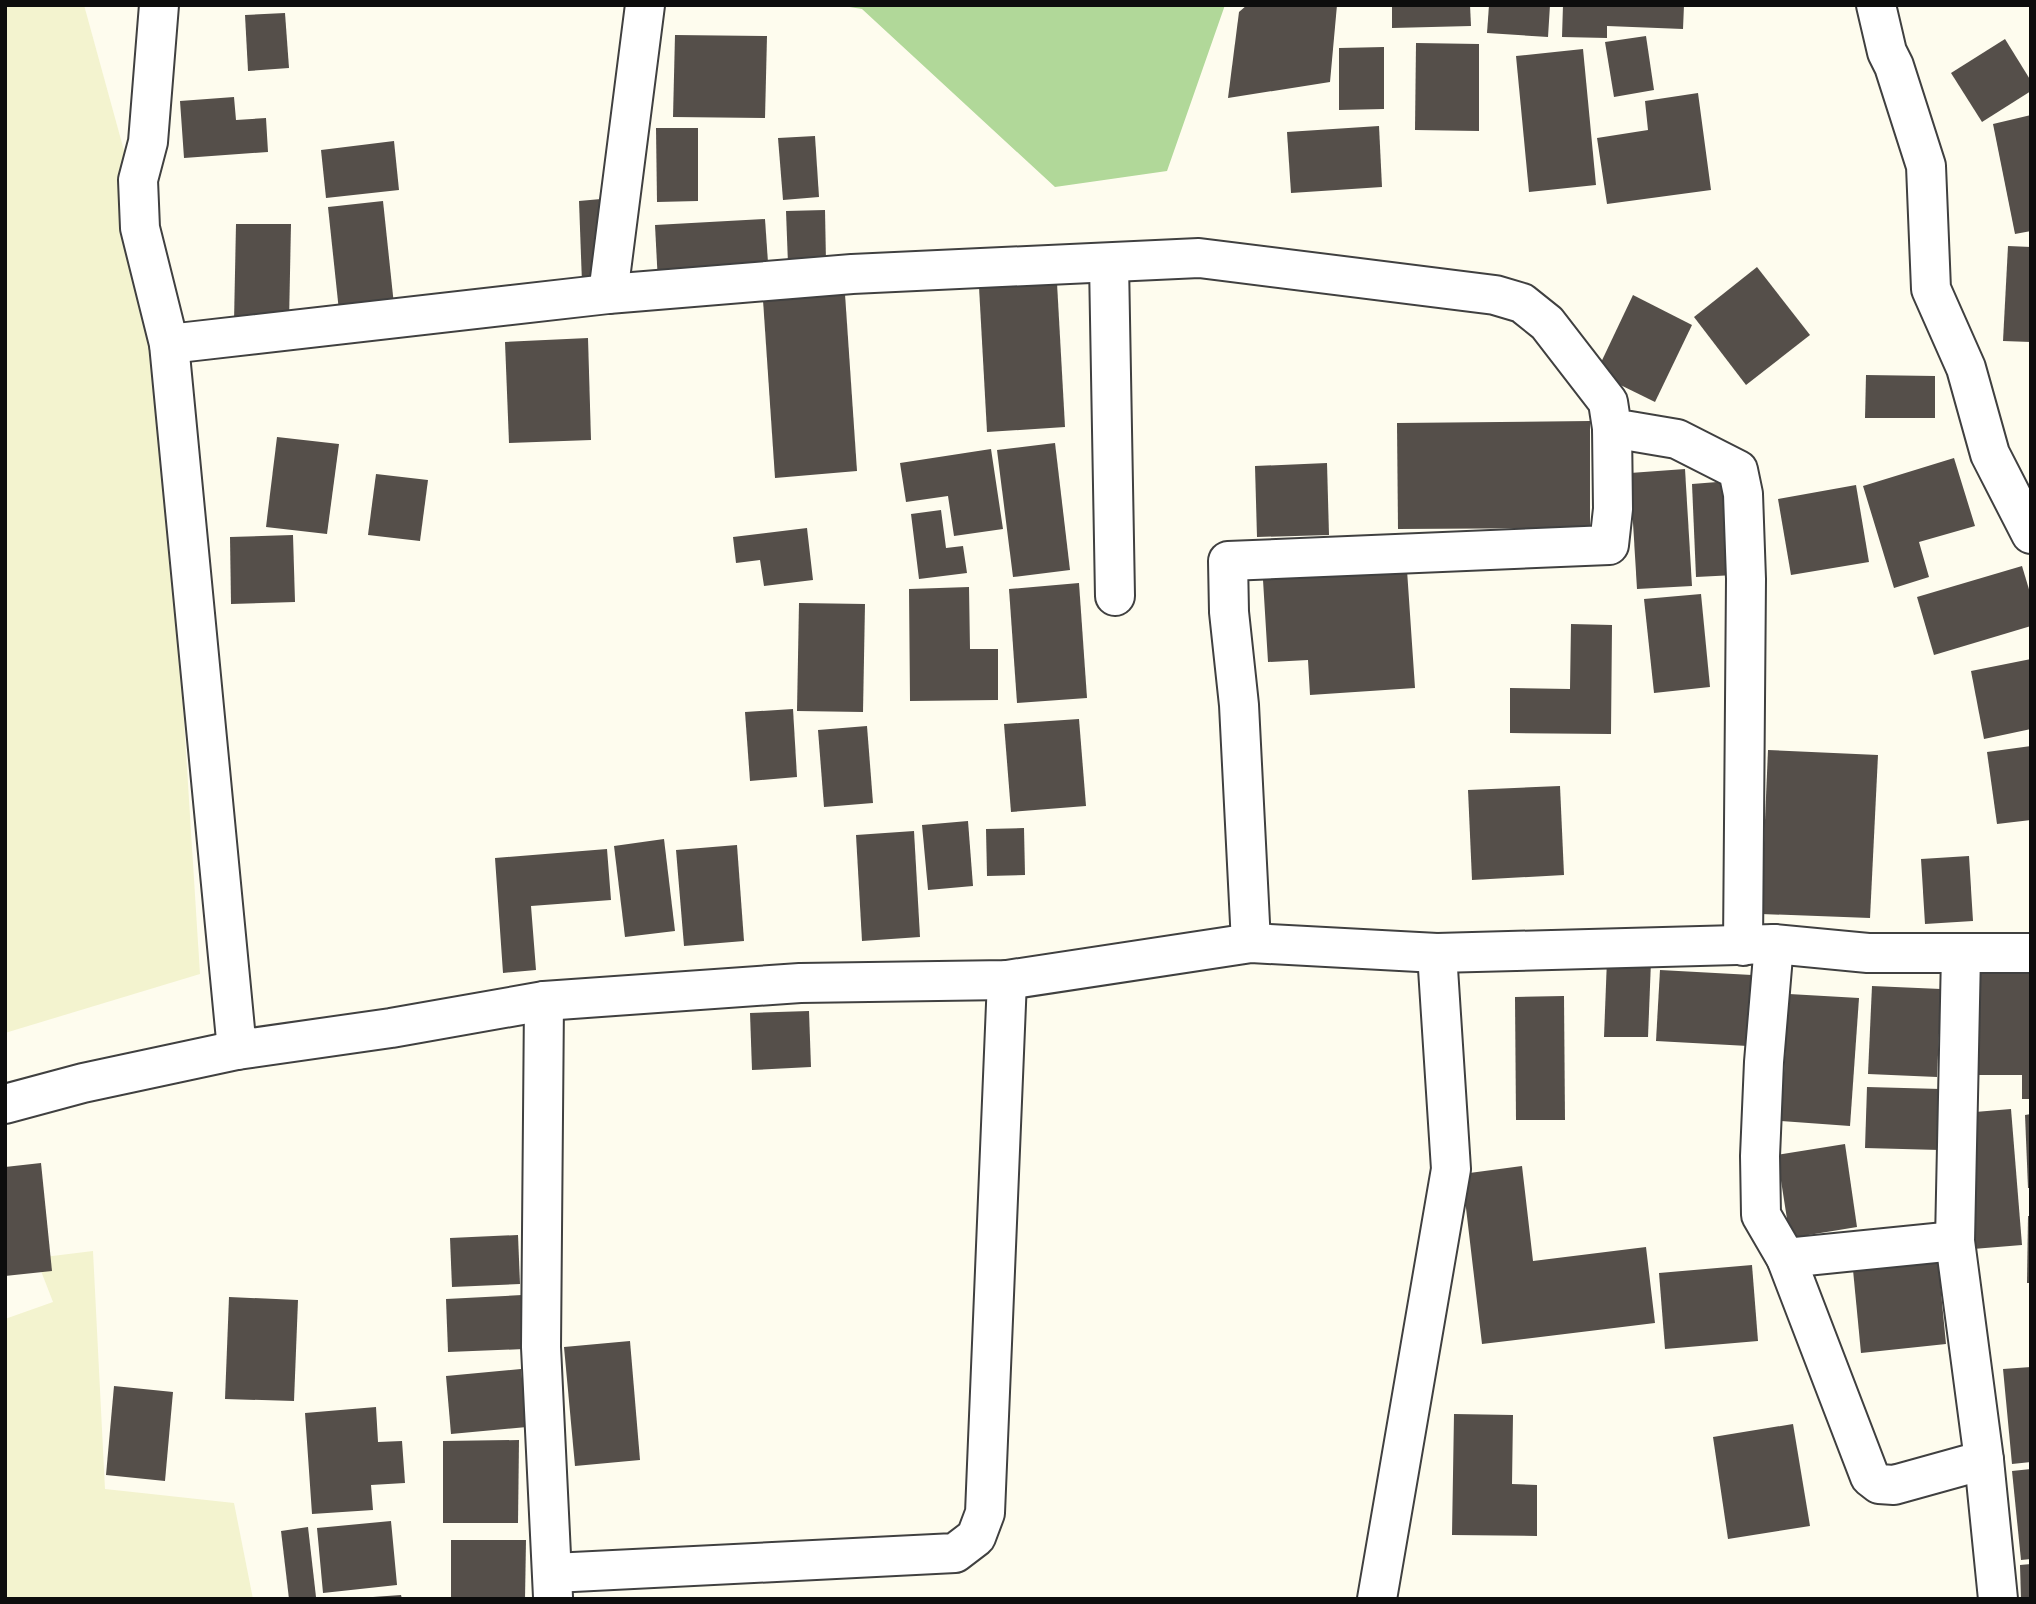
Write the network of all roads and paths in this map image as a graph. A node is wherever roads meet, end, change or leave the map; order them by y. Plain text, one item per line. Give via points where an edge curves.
1 (159, 5) edge
2 (645, 5) edge
3 (1875, 5) edge
4 (1109, 262) junction
5 (608, 293) junction
6 (169, 344) junction
7 (1612, 429) junction
8 (2031, 534) edge
9 (1115, 596) dead end
10 (1251, 943) junction
11 (1758, 945) junction
12 (1437, 953) junction
13 (2031, 953) edge
14 (1961, 954) junction
15 (1007, 980) junction
16 (544, 1001) junction
17 (237, 1050) junction
18 (5, 1104) edge
19 (1955, 1241) junction
20 (1786, 1258) junction
21 (1984, 1460) junction
22 (553, 1586) edge
23 (1377, 1599) edge
24 (1997, 1599) edge

1 - 6 street via 148,142 138,192 140,228
2 - 5 street
3 - 8 street via 1926,166 1931,289 1966,368 1990,454
4 - 5 street via 852,274
4 - 7 street via 1199,258 1495,295 1522,303 1547,323 1608,402
4 - 9 street
5 - 6 street
6 - 17 street
7 - 10 street via 1609,545 1228,561
7 - 11 street via 1677,439 1738,470 1743,494
10 - 12 street
10 - 15 street
11 - 12 street
11 - 14 street
11 - 20 street via 1761,1215
12 - 23 street via 1451,1169
13 - 14 street
14 - 19 street
15 - 16 street via 800,983
15 - 22 street via 985,1513 976,1537 955,1553
16 - 17 street
16 - 22 street via 541,1347
17 - 18 street
19 - 20 street
19 - 21 street
20 - 21 street via 1870,1477 1879,1484 1894,1485
21 - 24 street

